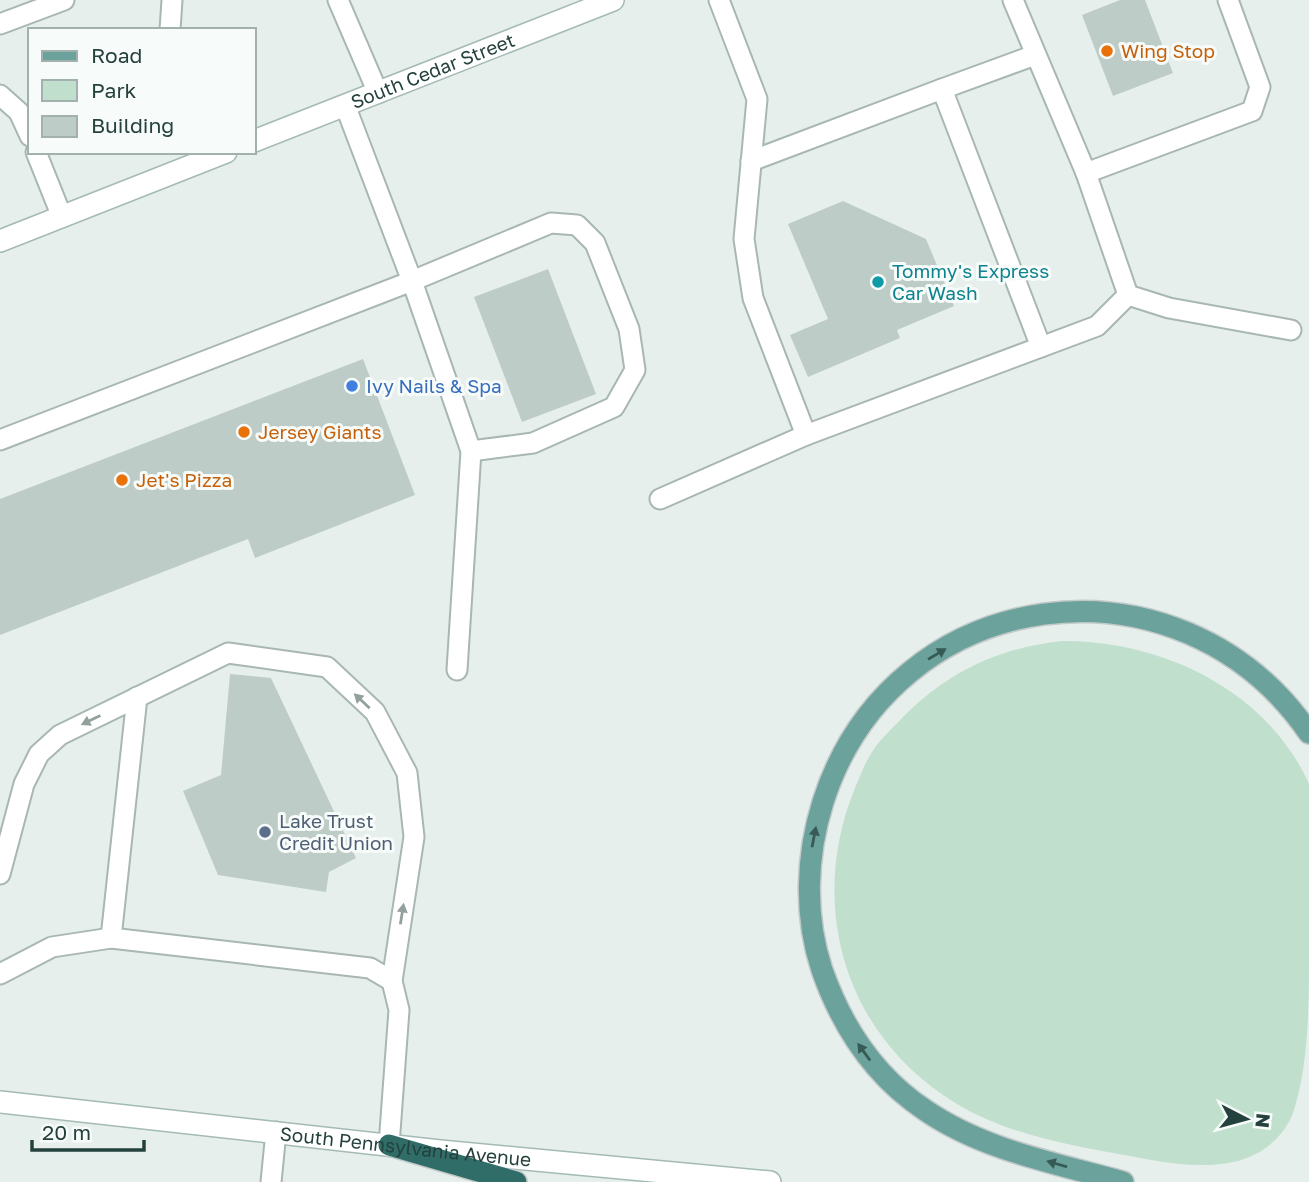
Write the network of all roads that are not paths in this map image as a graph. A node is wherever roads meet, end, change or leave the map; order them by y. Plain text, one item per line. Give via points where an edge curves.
1 (64, 0) edge
2 (172, 0) edge
3 (338, 0) edge
4 (613, 0) edge
5 (719, 0) edge
6 (1013, 0) edge
7 (1228, 0) edge
8 (0, 24) edge
9 (170, 28) edge
10 (1035, 55) junction
11 (942, 89) junction
12 (377, 93) junction
13 (0, 94) edge
14 (345, 105) junction
15 (28, 132) edge
16 (256, 140) edge
17 (37, 154) edge
18 (214, 154) edge
19 (751, 161) junction
20 (1086, 173) junction
21 (62, 217) junction
22 (0, 241) edge
23 (412, 281) junction
24 (1128, 295) junction
25 (1291, 330) dead end
26 (1041, 347) junction
27 (806, 435) junction
28 (0, 440) edge
29 (471, 451) junction
30 (660, 499) dead end
31 (457, 670) dead end
32 (137, 697) junction
33 (1309, 733) edge
34 (0, 874) edge
35 (111, 938) junction
36 (0, 974) edge
37 (392, 981) junction
38 (0, 1102) edge
39 (276, 1132) junction
40 (389, 1144) junction
41 (271, 1182) edge
42 (516, 1182) edge
43 (770, 1182) edge
44 (1123, 1182) edge

1 - 8 lane
2 - 9 lane
3 - 12 lane
4 - 12 main road, South Cedar Street
5 - 19 lane via 757,99
6 - 10 lane
7 - 20 lane via 1260,87 1252,111
10 - 11 lane
10 - 20 lane
11 - 19 lane
11 - 26 lane
12 - 14 main road, South Cedar Street
13 - 15 lane via 19,112
14 - 16 main road, South Cedar Street
14 - 23 lane
17 - 21 lane
18 - 21 main road
19 - 27 lane via 744,239 753,298
20 - 24 lane
21 - 22 main road
23 - 28 lane
23 - 29 lane
23 - 29 lane via 551,223 577,225 595,243 629,328 635,370 614,407 533,443
24 - 25 lane via 1168,308
24 - 26 lane via 1097,326
26 - 27 lane
27 - 30 lane
29 - 31 lane
32 -> 34 lane via 60,735 39,754 24,784
32 - 35 lane
37 -> 32 lane via 414,837 407,773 375,712 327,667 228,653
44 -> 33 main road via 1018,1153 959,1130 910,1100 859,1046 836,1006 817,955 811,922 810,861 830,781 855,732 906,676 966,638 1048,612 1117,613 1159,622 1196,637 1258,678
35 - 36 lane via 52,947
35 - 37 lane via 370,968
37 - 40 lane via 398,1010
38 - 39 main road, South Pennsylvania Avenue
39 - 40 main road, South Pennsylvania Avenue
39 - 41 lane
40 - 42 highway
40 - 43 main road, South Pennsylvania Avenue

